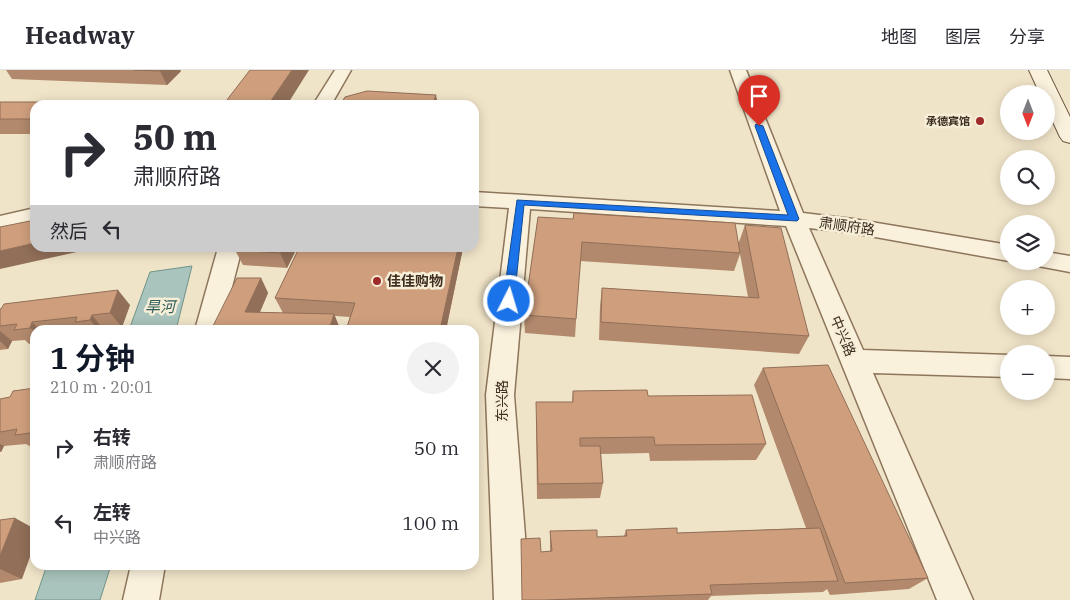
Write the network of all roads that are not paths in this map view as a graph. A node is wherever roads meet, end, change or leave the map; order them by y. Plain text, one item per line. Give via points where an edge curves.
1 (343, 70) edge
2 (738, 70) edge
3 (1038, 70) edge
4 (325, 100) edge
5 (1070, 137) edge
6 (479, 199) edge
7 (520, 202) junction
8 (30, 217) edge
9 (794, 219) junction
10 (0, 223) edge
11 (1000, 251) edge
12 (229, 252) edge
13 (1055, 262) edge
14 (1070, 264) edge
15 (209, 325) edge
16 (854, 361) junction
17 (1000, 366) edge
18 (1055, 367) edge
19 (1070, 368) edge
20 (147, 570) edge
21 (141, 600) edge
22 (512, 600) edge
23 (955, 600) edge

1 - 4 street
2 - 9 street, 中兴路
3 - 5 main road
6 - 7 street, 肃顺府路
7 - 9 street, 肃顺府路
7 - 22 street, 东兴路 via 500,395
8 - 10 street
9 - 11 street, 肃顺府路
9 - 16 street, 中兴路
12 - 15 street
13 - 14 street
16 - 17 street
16 - 23 street, 中兴路
18 - 19 street
20 - 21 street

